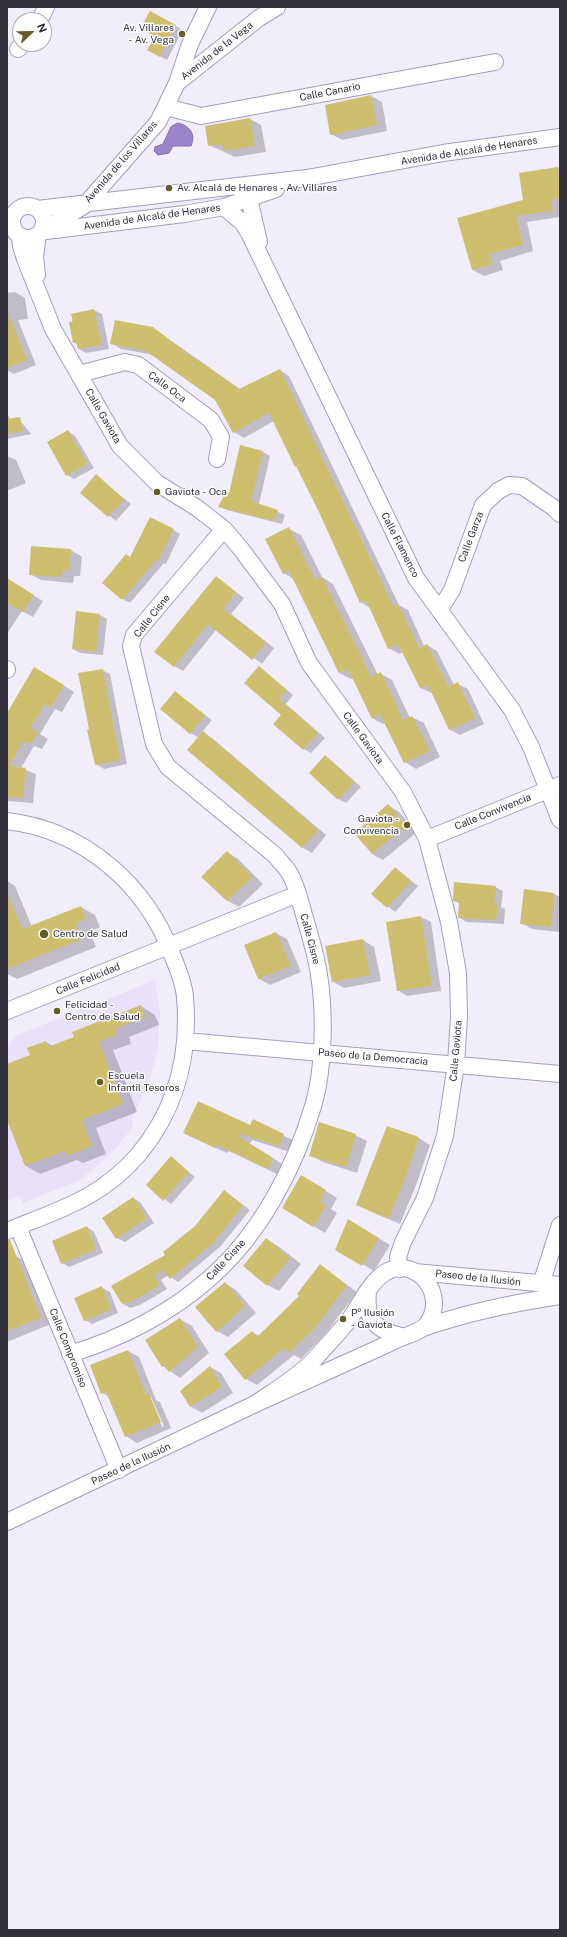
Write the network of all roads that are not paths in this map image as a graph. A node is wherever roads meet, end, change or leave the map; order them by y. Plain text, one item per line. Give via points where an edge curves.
1 (208, 7) edge
2 (277, 7) edge
3 (495, 62) dead end
4 (177, 83) junction
5 (166, 106) junction
6 (560, 137) edge
7 (307, 178) junction
8 (234, 187) junction
9 (249, 198) junction
10 (85, 205) junction
11 (224, 206) junction
12 (37, 209) junction
13 (11, 213) edge
14 (39, 234) junction
15 (15, 236) edge
16 (261, 257) junction
17 (37, 289) junction
18 (79, 374) junction
19 (217, 459) dead end
20 (560, 514) edge
21 (224, 529) junction
22 (440, 609) junction
23 (554, 787) edge
24 (560, 820) edge
25 (7, 821) edge
26 (427, 839) junction
27 (298, 894) junction
28 (169, 945) junction
29 (7, 1011) edge
30 (186, 1041) junction
31 (322, 1053) junction
32 (456, 1064) junction
33 (560, 1074) edge
34 (560, 1225) edge
35 (12, 1229) edge
36 (407, 1270) junction
37 (541, 1284) junction
38 (560, 1285) edge
39 (368, 1292) junction
40 (560, 1296) edge
41 (450, 1318) junction
42 (423, 1328) junction
43 (401, 1336) junction
44 (70, 1354) junction
45 (255, 1404) junction
46 (119, 1470) junction
47 (7, 1522) edge

1 - 4 street, Avenida de los Villares via 190,44
2 - 4 street, Avenida de la Vega via 259,18
3 - 5 street, Calle Canario via 201,116
4 - 5 street, Avenida de los Villares
5 - 10 street, Avenida de los Villares via 146,137
6 - 7 street, Avenida de Alcalá de Henares via 443,153
7 - 8 street, Avenida de Alcalá de Henares
7 - 9 street, Avenida de Alcalá de Henares
8 - 9 street
8 - 10 street, Avenida de Alcalá de Henares
9 - 11 street, Avenida de Alcalá de Henares
9 - 16 street, Calle Flamenco
10 - 12 street, Avenida de Alcalá de Henares
10 - 14 street, Avenida de los Villares
11 - 14 street, Avenida de Alcalá de Henares
11 - 16 street, Calle Flamenco via 242,222
12 - 13 street via 25,206
12 - 14 street via 44,220
13 - 15 street via 11,226
14 - 15 street via 29,239
14 - 17 street, Calle Gaviota via 35,257
15 - 17 street, Calle Gaviota
16 - 22 street, Calle Flamenco via 416,578
17 - 18 street, Calle Gaviota via 53,329
18 - 19 street, Calle Oca via 125,362 138,365 211,420 221,437
18 - 21 street, Calle Gaviota via 120,446 157,483 197,508
20 - 22 street, Calle Garza via 522,486 509,485 498,491 483,505 452,590
21 - 26 street, Calle Gaviota via 282,604 309,663 402,792
21 - 27 street, Calle Cisne via 134,635 131,646 154,744 168,767 276,856 290,873
22 - 23 street, Calle Flamenco via 512,710
23 - 24 street, Calle Flamenco
23 - 26 street, Calle Convivencia
25 - 28 street via 51,831 81,845 114,868 136,891 154,916
26 - 32 street, Calle Gaviota via 449,922 458,973
27 - 28 street, Calle Felicidad
27 - 31 street, Calle Cisne via 316,952 322,998
28 - 29 street, Calle Felicidad
28 - 30 street via 185,996
30 - 31 street, Paseo de la Democracia
30 - 35 street via 176,1090 163,1117 138,1155 118,1175 88,1198
31 - 32 street, Paseo de la Democracia
31 - 44 street, Calle Cisne via 314,1102 291,1168 241,1247 210,1278 169,1310 129,1330
32 - 33 street, Paseo de la Democracia
32 - 36 street, Calle Gaviota via 445,1136 425,1198 398,1257
34 - 37 street
35 - 44 street, Calle Compromiso
36 - 37 street, Paseo de la Ilusión
36 - 39 street, Paseo de la Ilusión via 390,1270 379,1277
36 - 42 street, Paseo de la Ilusión via 422,1276 429,1284 434,1297 432,1315
37 - 38 street, Paseo de la Ilusión
37 - 41 street, Paseo de la Ilusión
39 - 43 street via 369,1314 376,1325 386,1333
39 - 45 street, Paseo de la Ilusión via 349,1320 311,1362 296,1376
40 - 41 street, Paseo de la Ilusión via 513,1303
41 - 42 street, Paseo de la Ilusión
42 - 43 street, Paseo de la Ilusión
43 - 45 street, Paseo de la Ilusión
44 - 46 street, Calle Compromiso
45 - 46 street, Paseo de la Ilusión
46 - 47 street, Paseo de la Ilusión

